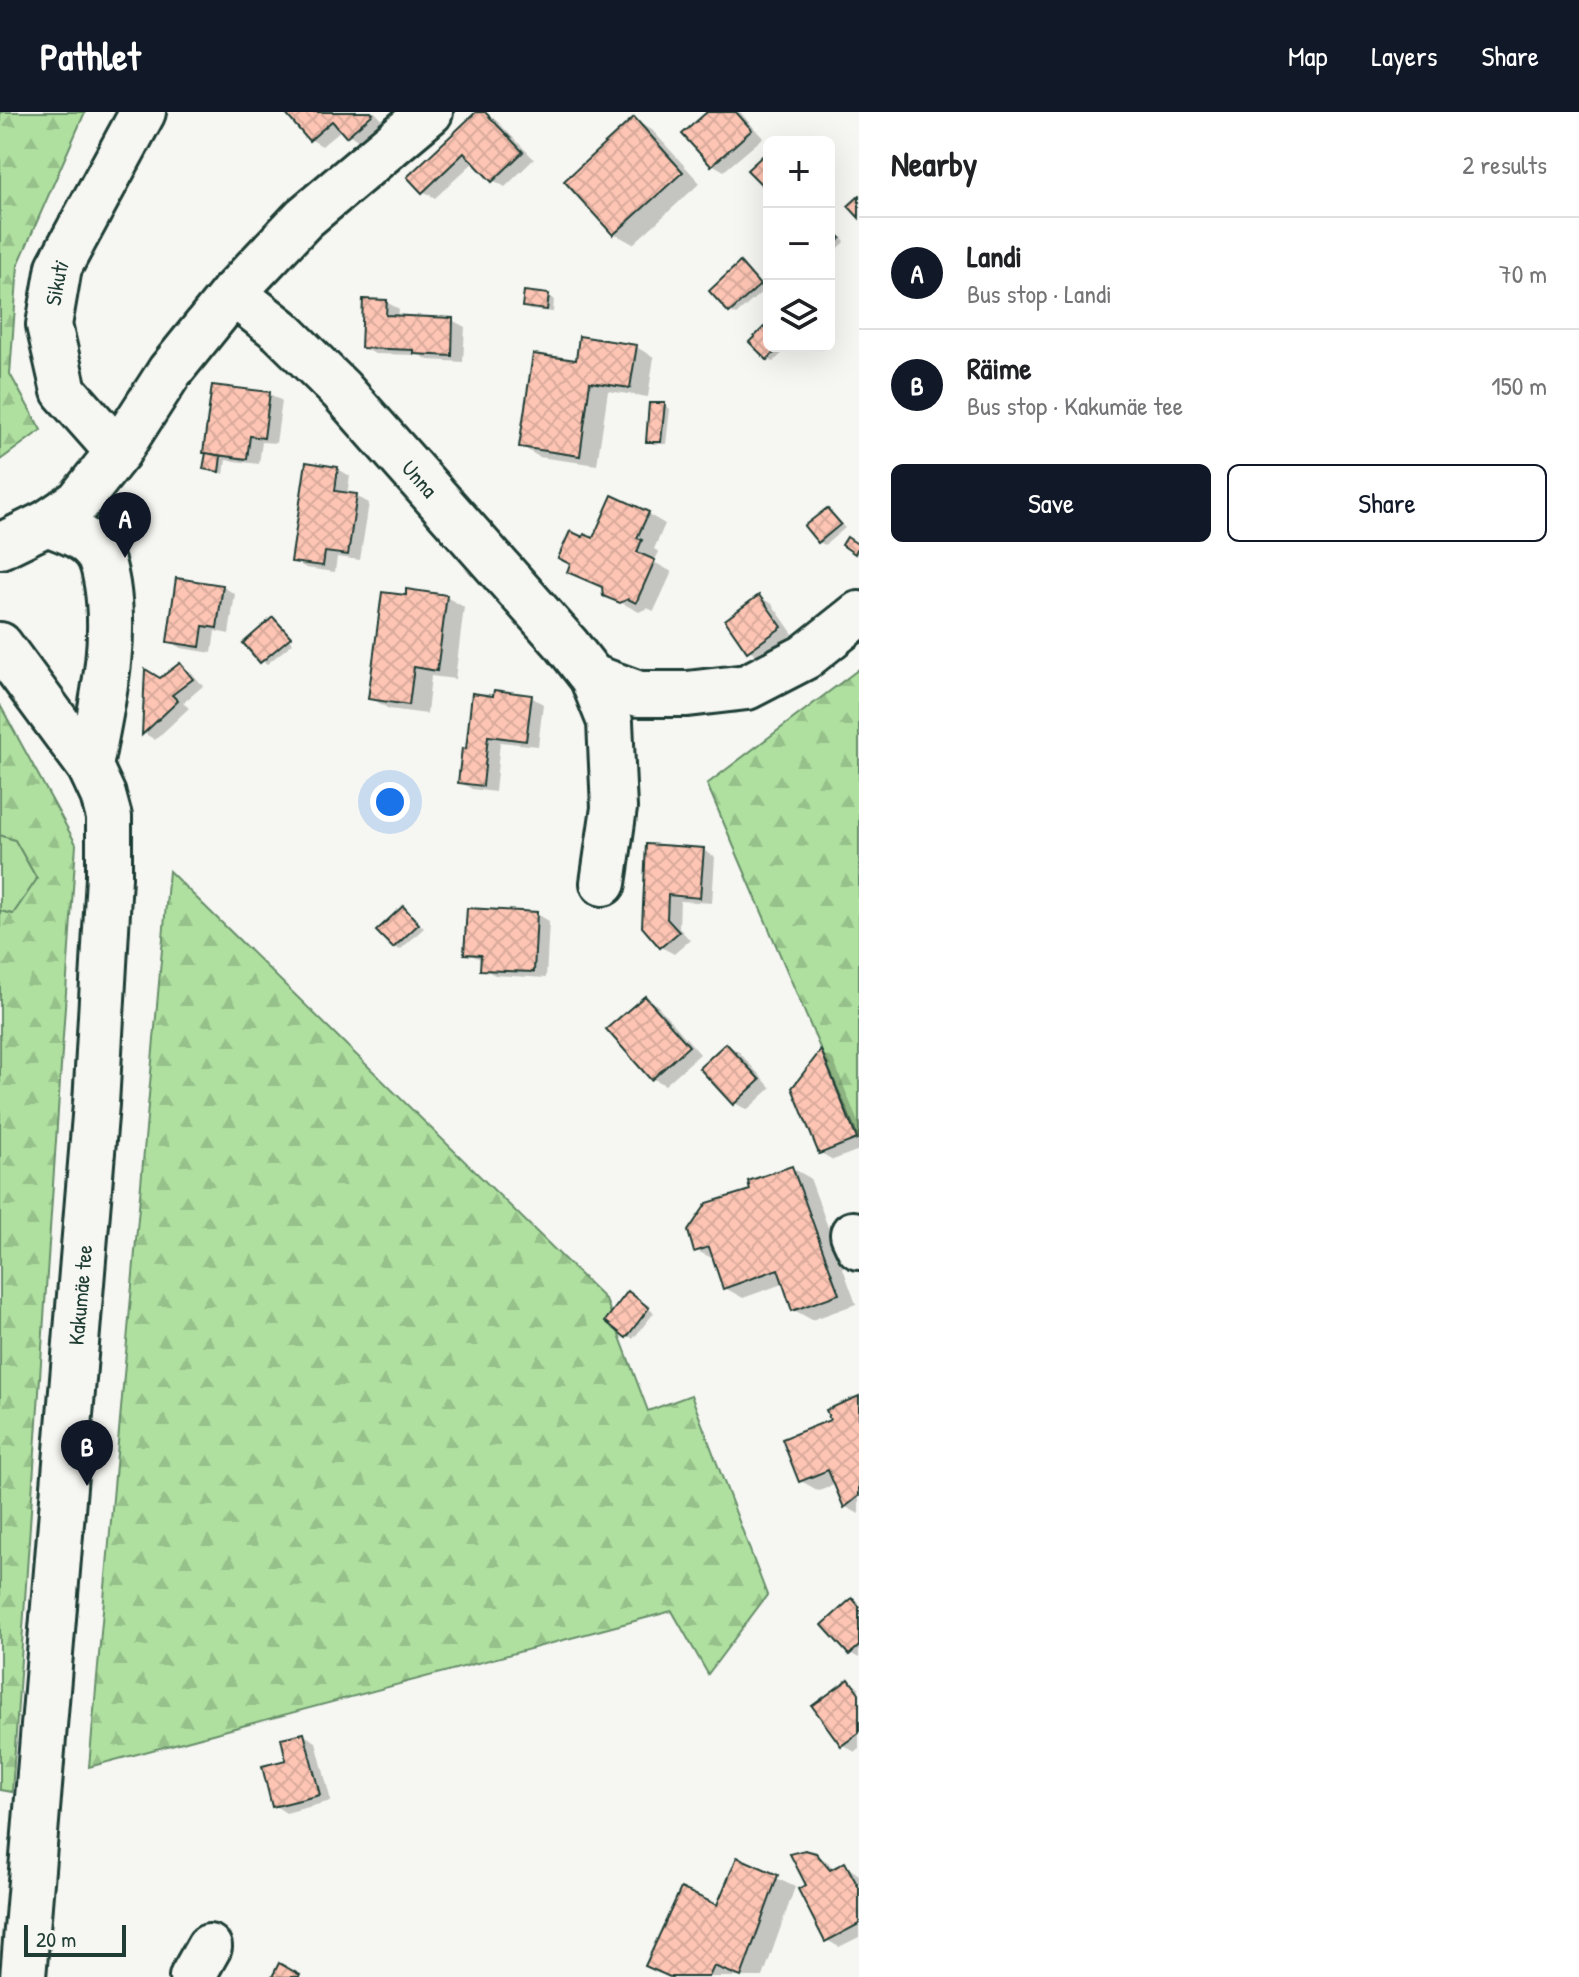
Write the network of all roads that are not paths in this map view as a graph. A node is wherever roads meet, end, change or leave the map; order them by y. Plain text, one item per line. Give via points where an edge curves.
1 (143, 112) edge
2 (430, 112) edge
3 (233, 293) junction
4 (118, 452) junction
5 (47, 523) junction
6 (0, 546) edge
7 (859, 614) edge
8 (0, 645) edge
9 (592, 677) junction
10 (90, 767) junction
11 (603, 883) dead end
12 (17, 1847) edge
13 (23, 1977) edge

1 - 4 street, Sikuti via 59,267 49,325 64,391
2 - 3 street via 304,218
3 - 4 street via 170,371
3 - 9 street, Unna via 341,390
4 - 5 street via 78,502
5 - 6 street
5 - 10 street via 76,534 96,550 105,568 110,664
7 - 9 street via 805,657 747,687 639,694
8 - 10 street, Kakumäe tee
9 - 11 street, Unna via 610,722 614,808
10 - 12 street, Kakumäe tee via 109,817 96,1104
12 - 13 street, Kakumäe tee

